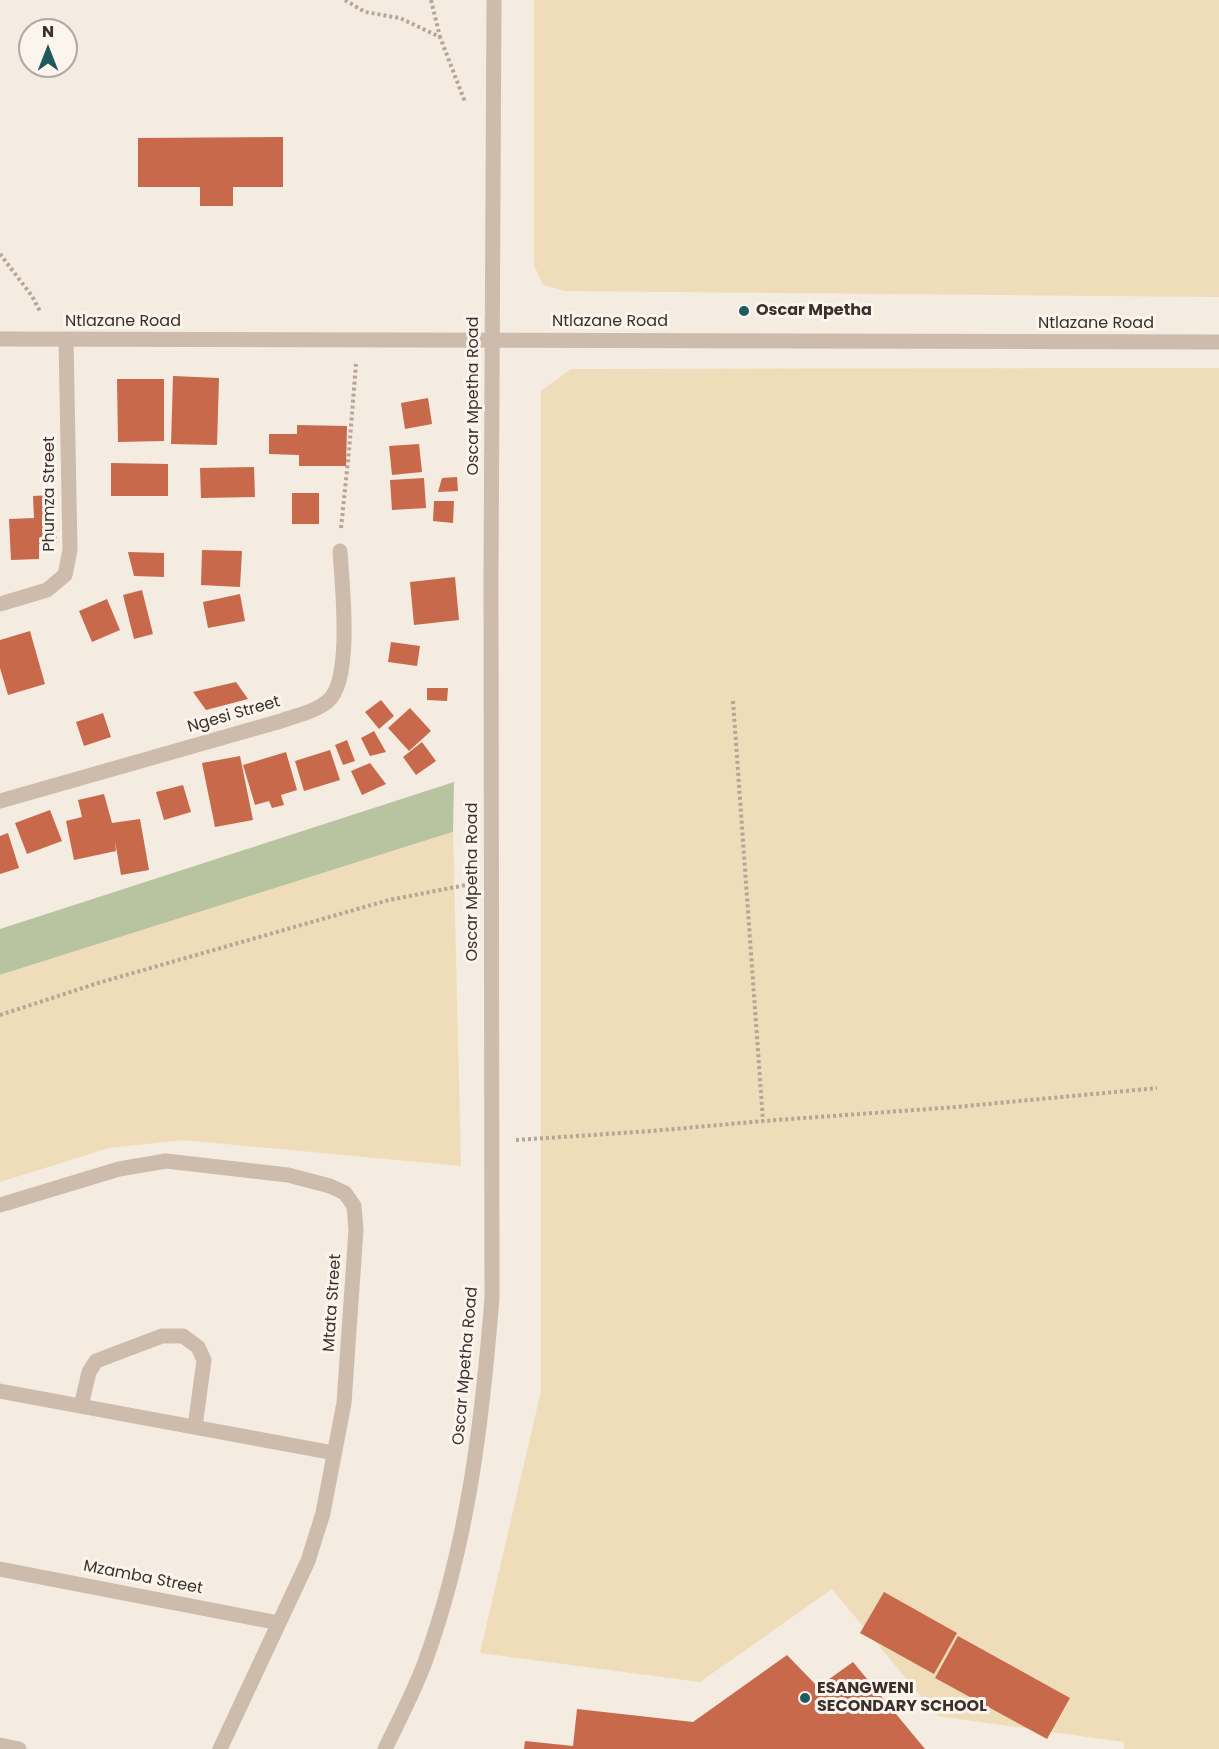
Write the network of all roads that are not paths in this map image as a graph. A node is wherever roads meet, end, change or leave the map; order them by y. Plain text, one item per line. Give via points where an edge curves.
1 (494, 0) edge
2 (0, 339) edge
3 (493, 339) junction
4 (66, 340) junction
5 (1219, 342) edge
6 (340, 551) road end
7 (0, 604) edge
8 (0, 801) edge
9 (0, 1205) edge
10 (0, 1390) edge
11 (81, 1406) junction
12 (195, 1427) junction
13 (334, 1453) junction
14 (0, 1569) edge
15 (279, 1623) junction
16 (0, 1745) edge
17 (19, 1749) edge
18 (220, 1749) edge
19 (386, 1749) edge

1 - 3 street, Oscar Mpetha Road
2 - 4 street, Ntlazane Road
3 - 4 street, Ntlazane Road
3 - 5 street, Ntlazane Road
3 - 19 street, Oscar Mpetha Road via 492,1298 469,1497 425,1663
4 - 7 street, Phumza Street via 70,550 65,575 47,590
6 - 8 street, Ngesi Street via 343,669 336,692 328,701 281,721
9 - 13 street, Mtata Street via 119,1169 166,1161 288,1175 345,1193 354,1206 356,1230 344,1403
10 - 11 street
11 - 12 street
11 - 12 street via 89,1372 96,1361 162,1336 183,1336 198,1347 204,1360
12 - 13 street
13 - 15 street, Mtata Street via 323,1513 308,1561
14 - 15 street, Mzamba Street
15 - 18 street, Mtata Street
16 - 17 street

